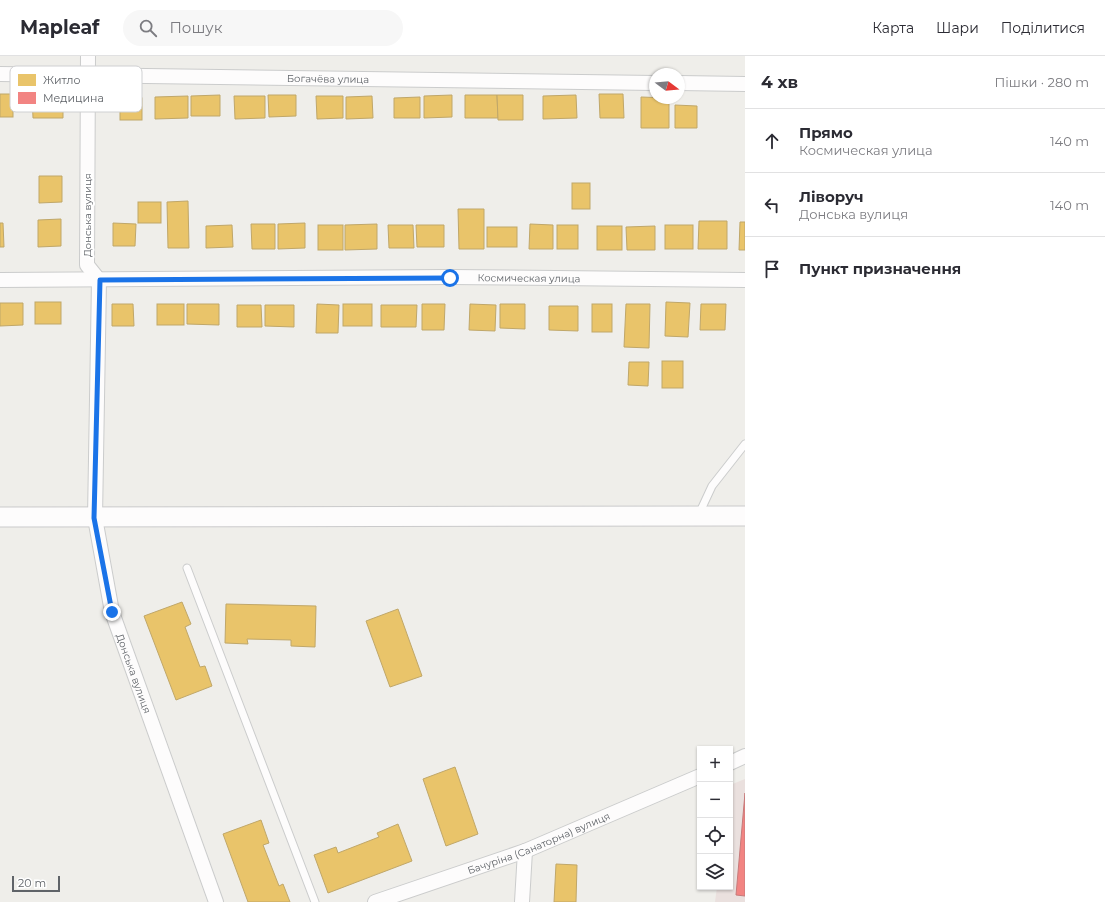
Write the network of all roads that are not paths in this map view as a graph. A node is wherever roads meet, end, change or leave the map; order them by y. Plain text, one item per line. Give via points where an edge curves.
1 (0, 74) edge
2 (10, 74) edge
3 (142, 76) edge
4 (649, 83) edge
5 (685, 84) edge
6 (745, 84) edge
7 (88, 112) edge
8 (0, 280) edge
9 (100, 280) junction
10 (745, 280) edge
11 (745, 444) edge
12 (698, 516) junction
13 (745, 516) edge
14 (0, 517) edge
15 (94, 518) junction
16 (187, 568) dead end
17 (745, 756) edge
18 (733, 762) edge
19 (697, 777) edge
20 (525, 851) junction
21 (216, 902) edge
22 (315, 902) edge
23 (375, 902) edge
24 (522, 902) edge

1 - 2 street, Богачёва улица
3 - 4 street, Богачёва улица
5 - 6 street
7 - 9 street, Донська вулиця via 87,265
8 - 9 street, Космическая улица
9 - 10 street, Космическая улица
9 - 15 street, Донська вулиця
11 - 12 lane via 712,486
12 - 13 street
12 - 15 street
14 - 15 street
15 - 21 street, Донська вулиця via 112,612
16 - 22 lane
17 - 18 street
19 - 20 street, Бачуріна (Санаторна) вулиця
20 - 23 street, Бачуріна (Санаторна) вулиця
20 - 24 street

